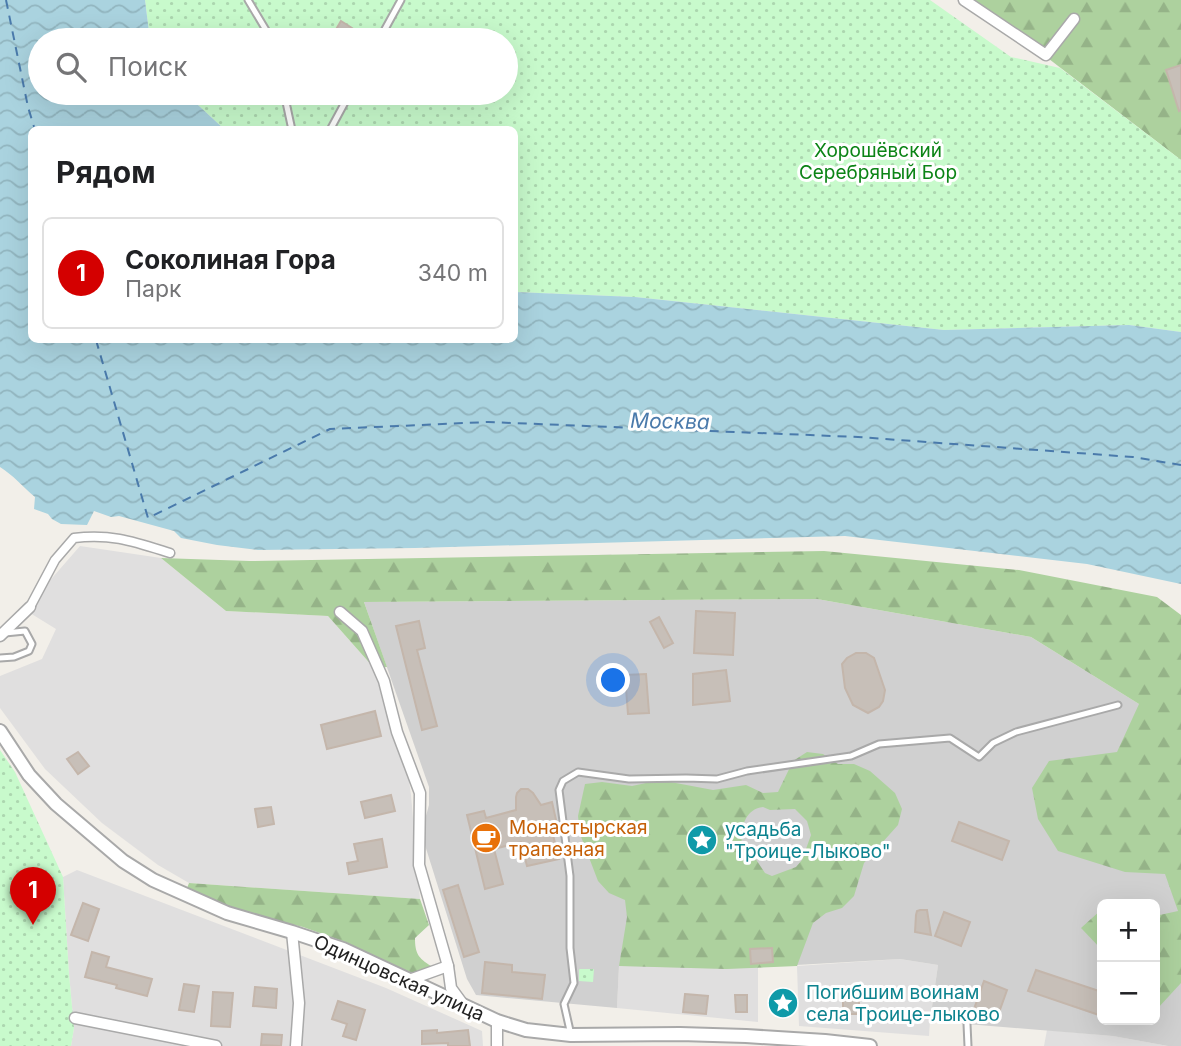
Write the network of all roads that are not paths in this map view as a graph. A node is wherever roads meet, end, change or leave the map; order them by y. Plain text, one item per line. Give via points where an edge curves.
1 (247, 0) edge
2 (401, 0) edge
3 (964, 0) edge
4 (1074, 19) dead end
5 (264, 28) edge
6 (386, 28) edge
7 (287, 105) edge
8 (344, 105) edge
9 (291, 126) edge
10 (332, 126) edge
11 (170, 553) dead end
12 (30, 607) joint
13 (340, 612) dead end
14 (2, 634) edge
15 (0, 658) edge
16 (1118, 705) dead end
17 (0, 731) edge
18 (292, 932) junction
19 (448, 966) junction
20 (409, 980) junction
21 (470, 1010) junction
22 (75, 1018) dead end
23 (497, 1021) junction
24 (967, 1024) dead end
25 (571, 1035) junction
26 (216, 1046) edge
27 (296, 1046) edge
28 (497, 1046) edge
29 (870, 1046) edge
30 (968, 1046) edge

1 - 5 lane
2 - 6 lane
3 - 4 street via 1046,55
7 - 9 lane
8 - 10 lane
11 - 12 street via 125,539 74,538 55,560
12 - 14 street
13 - 19 street via 362,631 384,681 420,793 419,865
14 - 15 lane via 25,631 32,644 29,651
16 - 25 lane via 1016,732 993,743 979,757 950,738 880,744 851,756 717,779 629,779 578,772 563,781 559,790 570,876 574,983 565,1004
17 - 18 street, Одинцовская улица via 56,804 123,861 153,880 227,913
18 - 20 street, Одинцовская улица via 343,949
18 - 27 street via 299,1003
19 - 20 street
19 - 21 street via 451,988
20 - 21 street, Одинцовская улица
21 - 23 street, Одинцовская улица
22 - 26 street
23 - 25 street, Одинцовская улица
23 - 28 street
24 - 30 lane
25 - 29 street, Одинцовская улица via 746,1036

